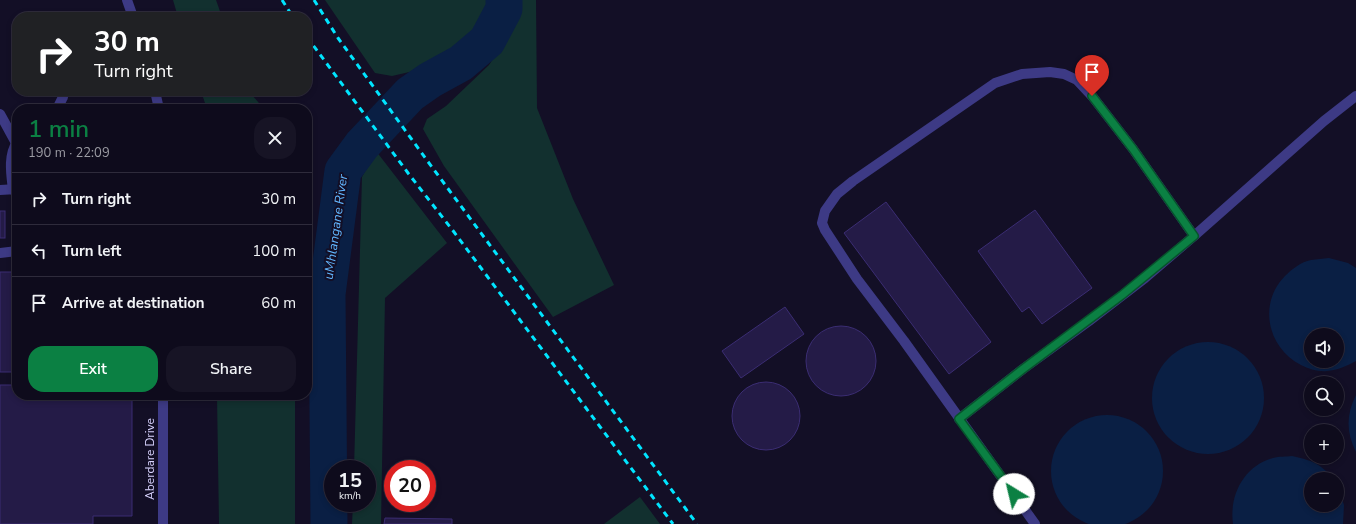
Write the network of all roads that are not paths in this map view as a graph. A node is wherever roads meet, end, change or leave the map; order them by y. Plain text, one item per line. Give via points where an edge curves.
1 (127, 0) edge
2 (131, 12) edge
3 (1356, 96) edge
4 (63, 97) dead end
5 (60, 104) edge
6 (0, 114) edge
7 (12, 134) edge
8 (12, 151) edge
9 (12, 177) edge
10 (0, 190) edge
11 (12, 190) edge
12 (1194, 236) junction
13 (12, 252) edge
14 (0, 253) edge
15 (163, 400) edge
16 (959, 419) junction
17 (163, 524) edge
18 (1035, 524) edge

1 - 2 street
3 - 12 street via 1324,121
4 - 5 street
6 - 7 street
8 - 9 street
10 - 11 street
12 - 16 street via 1145,278
12 - 16 street via 1092,96 1077,80 1064,74 1022,74 995,83 853,181 837,194 825,212 822,223 825,230 857,279
13 - 14 street
15 - 17 street, Aberdare Drive
16 - 18 street

